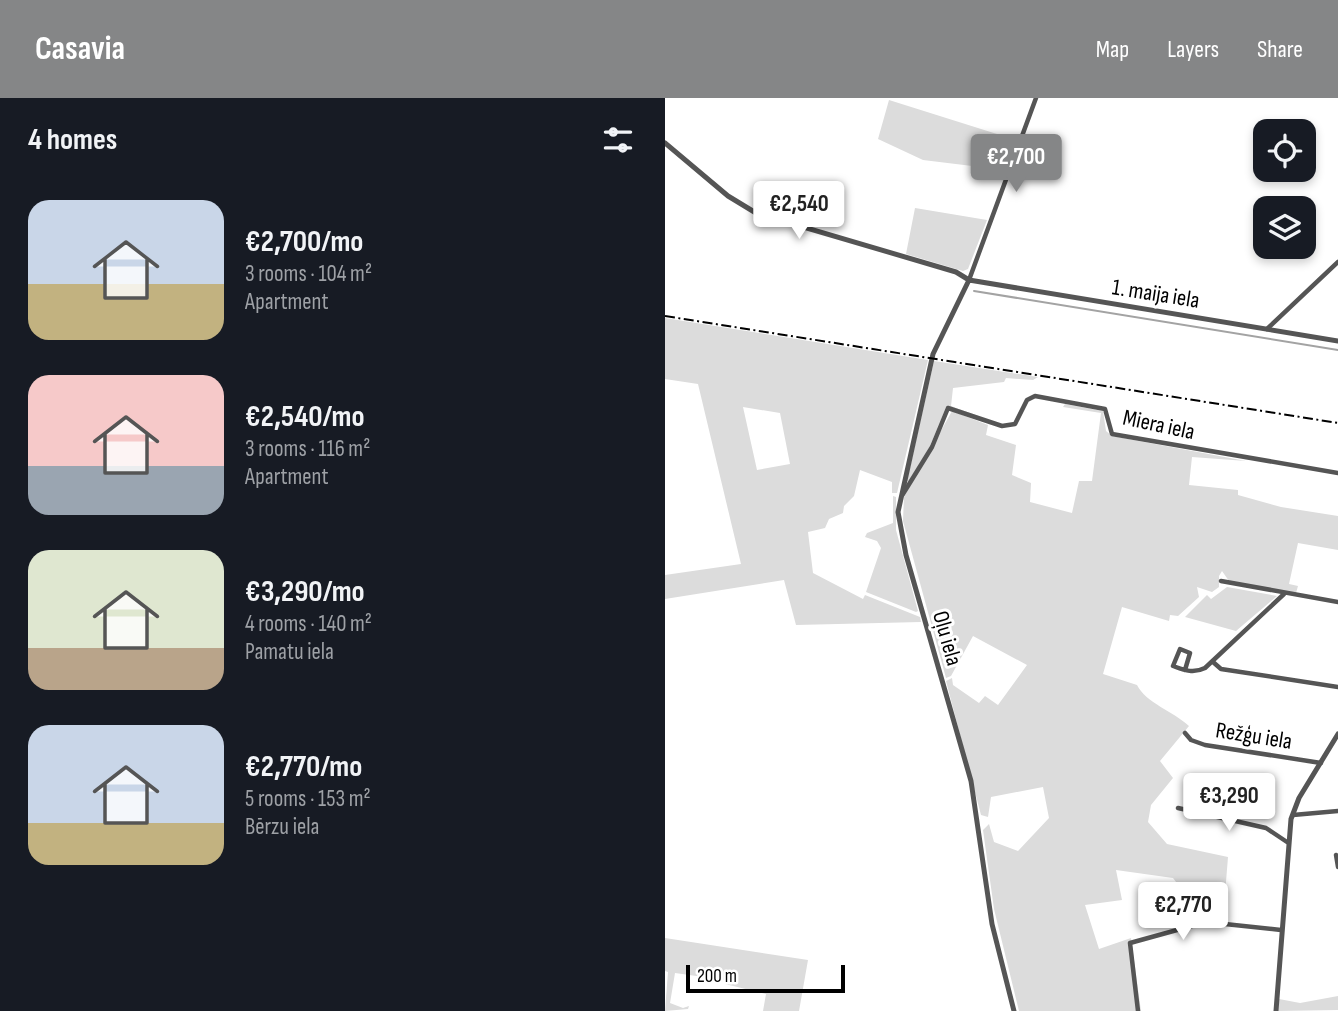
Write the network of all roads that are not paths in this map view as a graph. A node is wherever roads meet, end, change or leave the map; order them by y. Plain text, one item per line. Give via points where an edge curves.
1 (1037, 98) edge
2 (665, 143) edge
3 (1338, 262) edge
4 (969, 281) junction
5 (1267, 330) junction
6 (1338, 341) edge
7 (1338, 473) edge
8 (898, 501) junction
9 (1221, 581) dead end
10 (1284, 594) junction
11 (1338, 602) edge
12 (1213, 662) junction
13 (1185, 670) junction
14 (1338, 687) edge
15 (1185, 733) dead end
16 (1338, 734) edge
17 (1321, 763) junction
18 (1178, 808) dead end
19 (1338, 811) edge
20 (1292, 815) junction
21 (1287, 842) junction
22 (1336, 855) edge
23 (1338, 867) edge
24 (1181, 888) dead end
25 (1206, 922) junction
26 (1281, 930) junction
27 (1014, 1011) edge
28 (1138, 1011) edge
29 (1276, 1011) edge

1 - 4 street
2 - 4 street, 1. maija iela via 728,196 757,213 956,272
3 - 5 street
4 - 5 street, 1. maija iela
4 - 8 street, Oļu iela via 933,354
5 - 6 street, 1. maija iela
7 - 8 street, Miera iela via 1112,434 1105,409 1035,396 1027,400 1015,424 1002,426 948,408 932,447
8 - 27 street, Oļu iela via 906,555 971,781 992,924
9 - 10 street
10 - 11 street
10 - 12 street
12 - 13 street via 1199,671
12 - 14 street via 1221,669
13 - 13 street via 1173,666 1180,649 1190,653
15 - 17 street, Režģu iela via 1205,745
16 - 17 street
17 - 20 street
18 - 21 street via 1266,828
19 - 20 street
20 - 21 street
21 - 26 street
22 - 23 street
24 - 25 street
25 - 26 street
25 - 28 street via 1130,943
26 - 29 street

